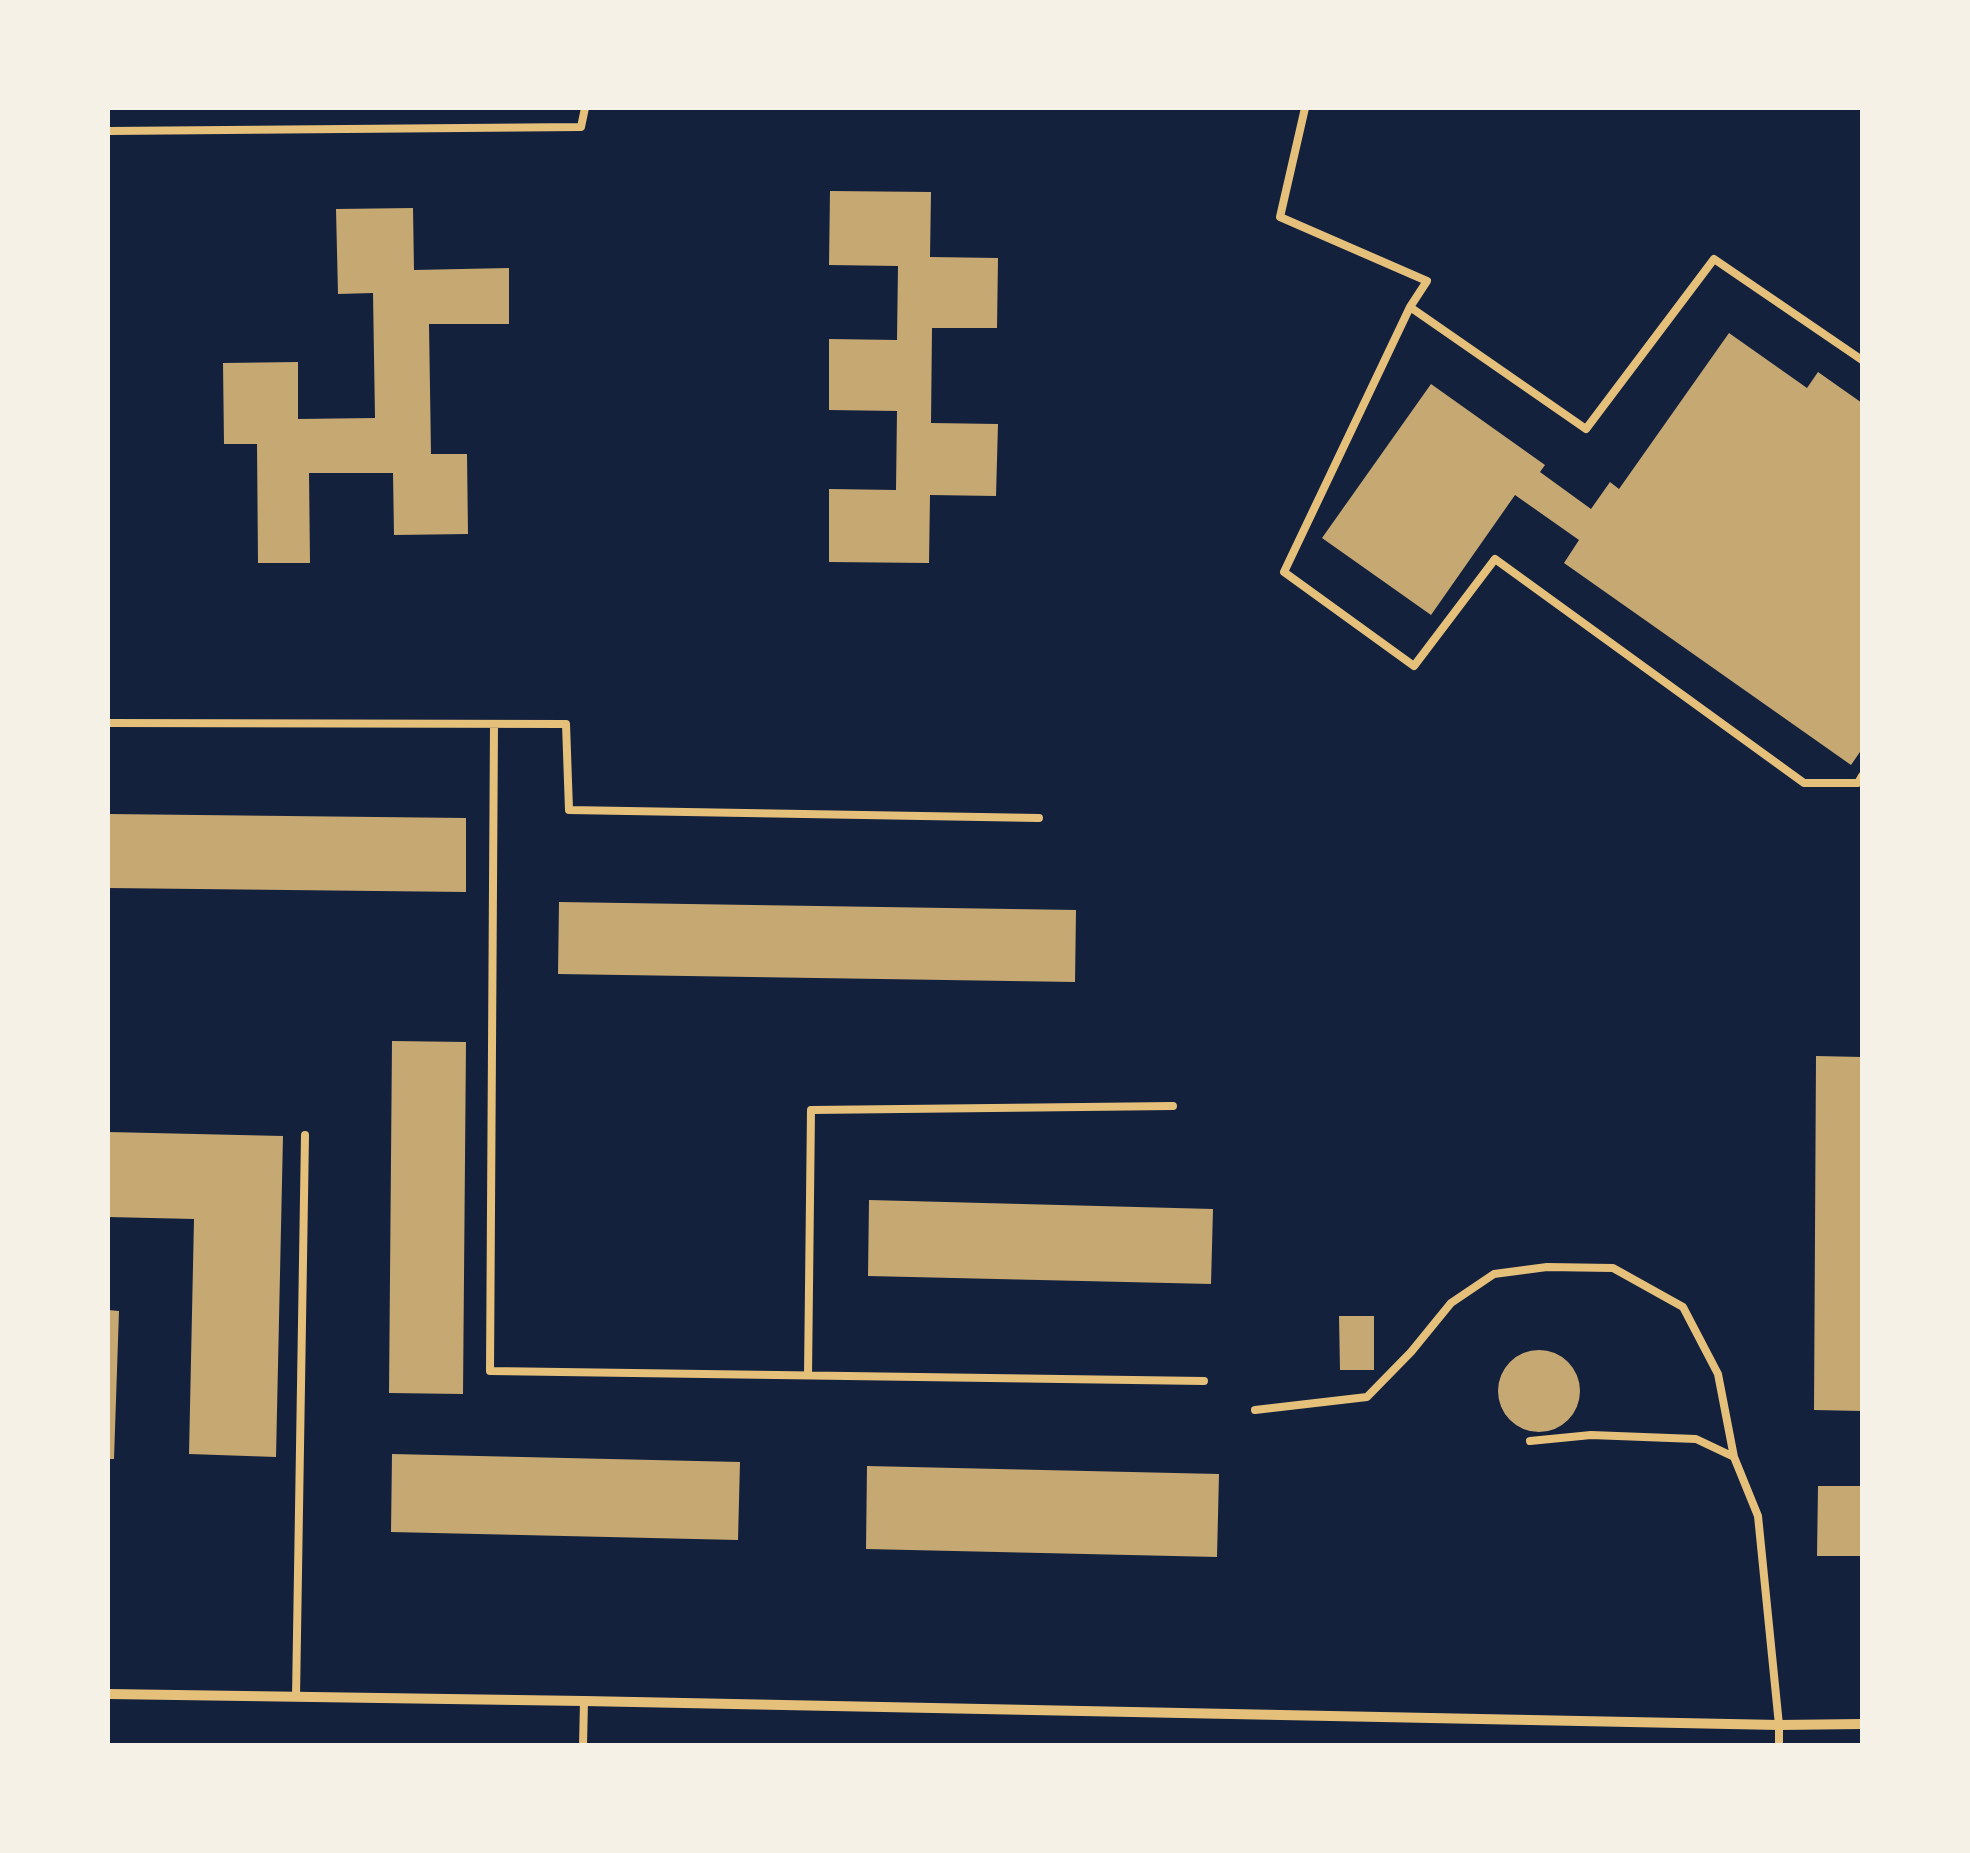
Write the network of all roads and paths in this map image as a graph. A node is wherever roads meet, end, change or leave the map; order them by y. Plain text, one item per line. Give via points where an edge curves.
1 (585, 108) edge
2 (1304, 108) edge
3 (108, 130) edge
4 (1410, 307) junction
5 (1862, 360) edge
6 (108, 723) edge
7 (494, 724) junction
8 (1861, 780) edge
9 (1039, 818) dead end
10 (1174, 1106) dead end
11 (305, 1134) dead end
12 (808, 1375) junction
13 (1204, 1381) dead end
14 (1255, 1410) dead end
15 (1530, 1441) dead end
16 (1734, 1457) junction
17 (108, 1694) edge
18 (296, 1697) junction
19 (584, 1701) junction
20 (1862, 1724) edge
21 (1779, 1726) junction
22 (583, 1746) edge
23 (1778, 1746) edge

1 - 3 lane via 581,127
2 - 4 lane via 1280,217 1428,282
4 - 5 lane via 1586,429 1714,259
4 - 8 lane via 1284,572 1414,666 1494,559 1804,783
6 - 7 lane
7 - 9 lane via 566,724 568,810
7 - 12 lane via 490,1371
10 - 12 lane via 811,1110
11 - 18 lane
12 - 13 lane
14 - 16 lane via 1367,1397 1451,1303 1494,1274 1613,1268 1683,1307 1718,1374
15 - 16 lane via 1696,1439
16 - 21 lane via 1758,1516
17 - 18 street
18 - 19 street
19 - 21 street
19 - 22 lane
20 - 21 street
21 - 23 lane

